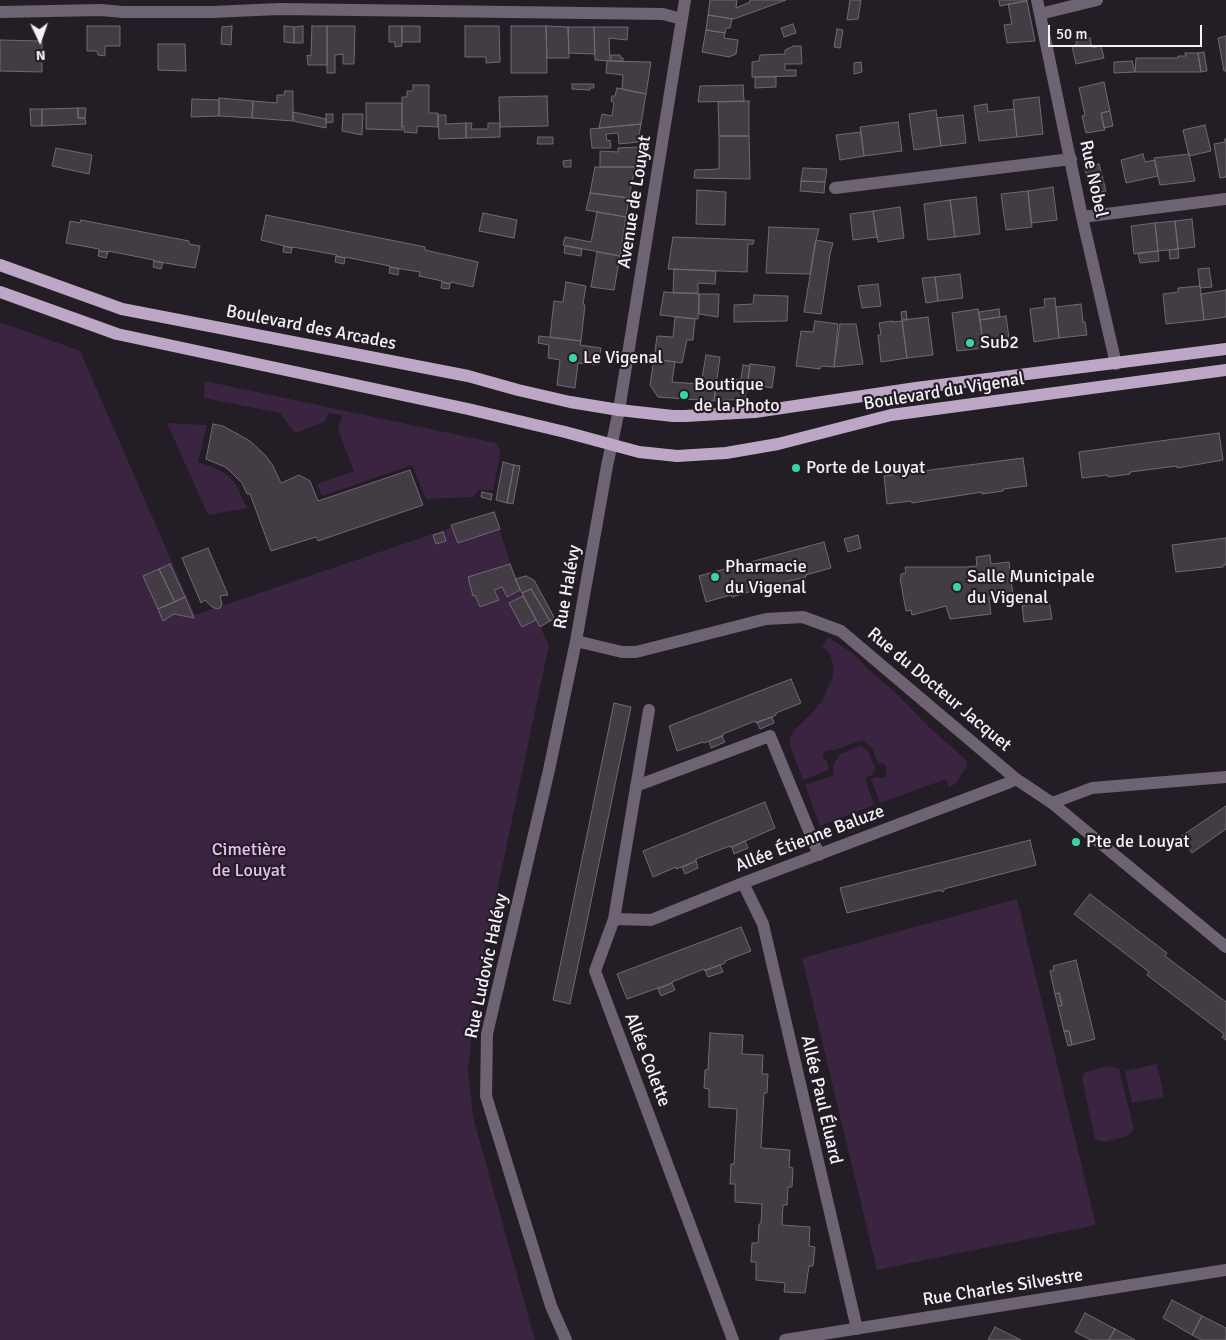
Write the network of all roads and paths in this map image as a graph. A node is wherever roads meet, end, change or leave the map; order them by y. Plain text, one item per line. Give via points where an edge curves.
1 (685, 0) edge
2 (1037, 0) edge
3 (1097, 0) edge
4 (101, 5) edge
5 (279, 5) edge
6 (0, 12) edge
7 (1040, 14) junction
8 (682, 19) junction
9 (1071, 159) junction
10 (835, 188) dead end
11 (1226, 199) edge
12 (1082, 217) junction
13 (0, 265) edge
14 (0, 292) edge
15 (1226, 349) edge
16 (1116, 364) junction
17 (1226, 370) edge
18 (620, 410) junction
19 (611, 444) junction
20 (576, 642) junction
21 (649, 710) dead end
22 (549, 770) joint
23 (1226, 777) edge
24 (1016, 779) junction
25 (636, 786) junction
26 (1052, 803) junction
27 (819, 854) junction
28 (743, 883) junction
29 (614, 919) junction
30 (1226, 947) edge
31 (1226, 1270) edge
32 (857, 1329) junction
33 (566, 1340) edge
34 (733, 1340) edge
35 (785, 1340) edge

1 - 8 street, Avenue de Louyat
2 - 7 street, Rue Nobel
3 - 7 street
4 - 5 street via 133,12 212,12
4 - 6 street
5 - 8 street via 664,14
7 - 9 street, Rue Nobel
8 - 18 street, Avenue de Louyat
9 - 10 street
9 - 12 street, Rue Nobel
11 - 12 street
12 - 16 street, Rue Nobel
13 - 18 main road, Boulevard des Arcades via 122,309 468,376 561,400
14 - 19 main road via 117,334 468,409
15 - 16 main road, Boulevard du Vigenal
16 - 18 main road, Boulevard du Vigenal via 916,388 755,412 686,416
17 - 19 main road, Boulevard du Vigenal via 891,415 778,444 726,453 676,456 640,452
18 - 19 street, Rue Halévy
19 - 20 street, Rue Halévy
20 - 22 street, Rue Halévy
20 - 24 street, Rue du Docteur Jacquet via 636,652 766,619 804,617 841,631
21 - 25 street, Allée Colette
22 - 33 street, Rue Ludovic Halévy via 487,1034 486,1096 551,1306
23 - 26 street via 1092,788
24 - 26 street, Rue du Docteur Jacquet
24 - 27 street, Allée Étienne Baluze
25 - 27 street via 770,736
25 - 29 street, Allée Colette
26 - 30 street, Rue du Docteur Jacquet
27 - 28 street, Allée Étienne Baluze
28 - 29 street, Allée Étienne Baluze via 651,920
28 - 32 street, Allée Paul Éluard via 763,924
29 - 34 street, Allée Colette via 595,971
31 - 32 street, Rue Charles Silvestre
32 - 35 street, Rue Charles Silvestre

